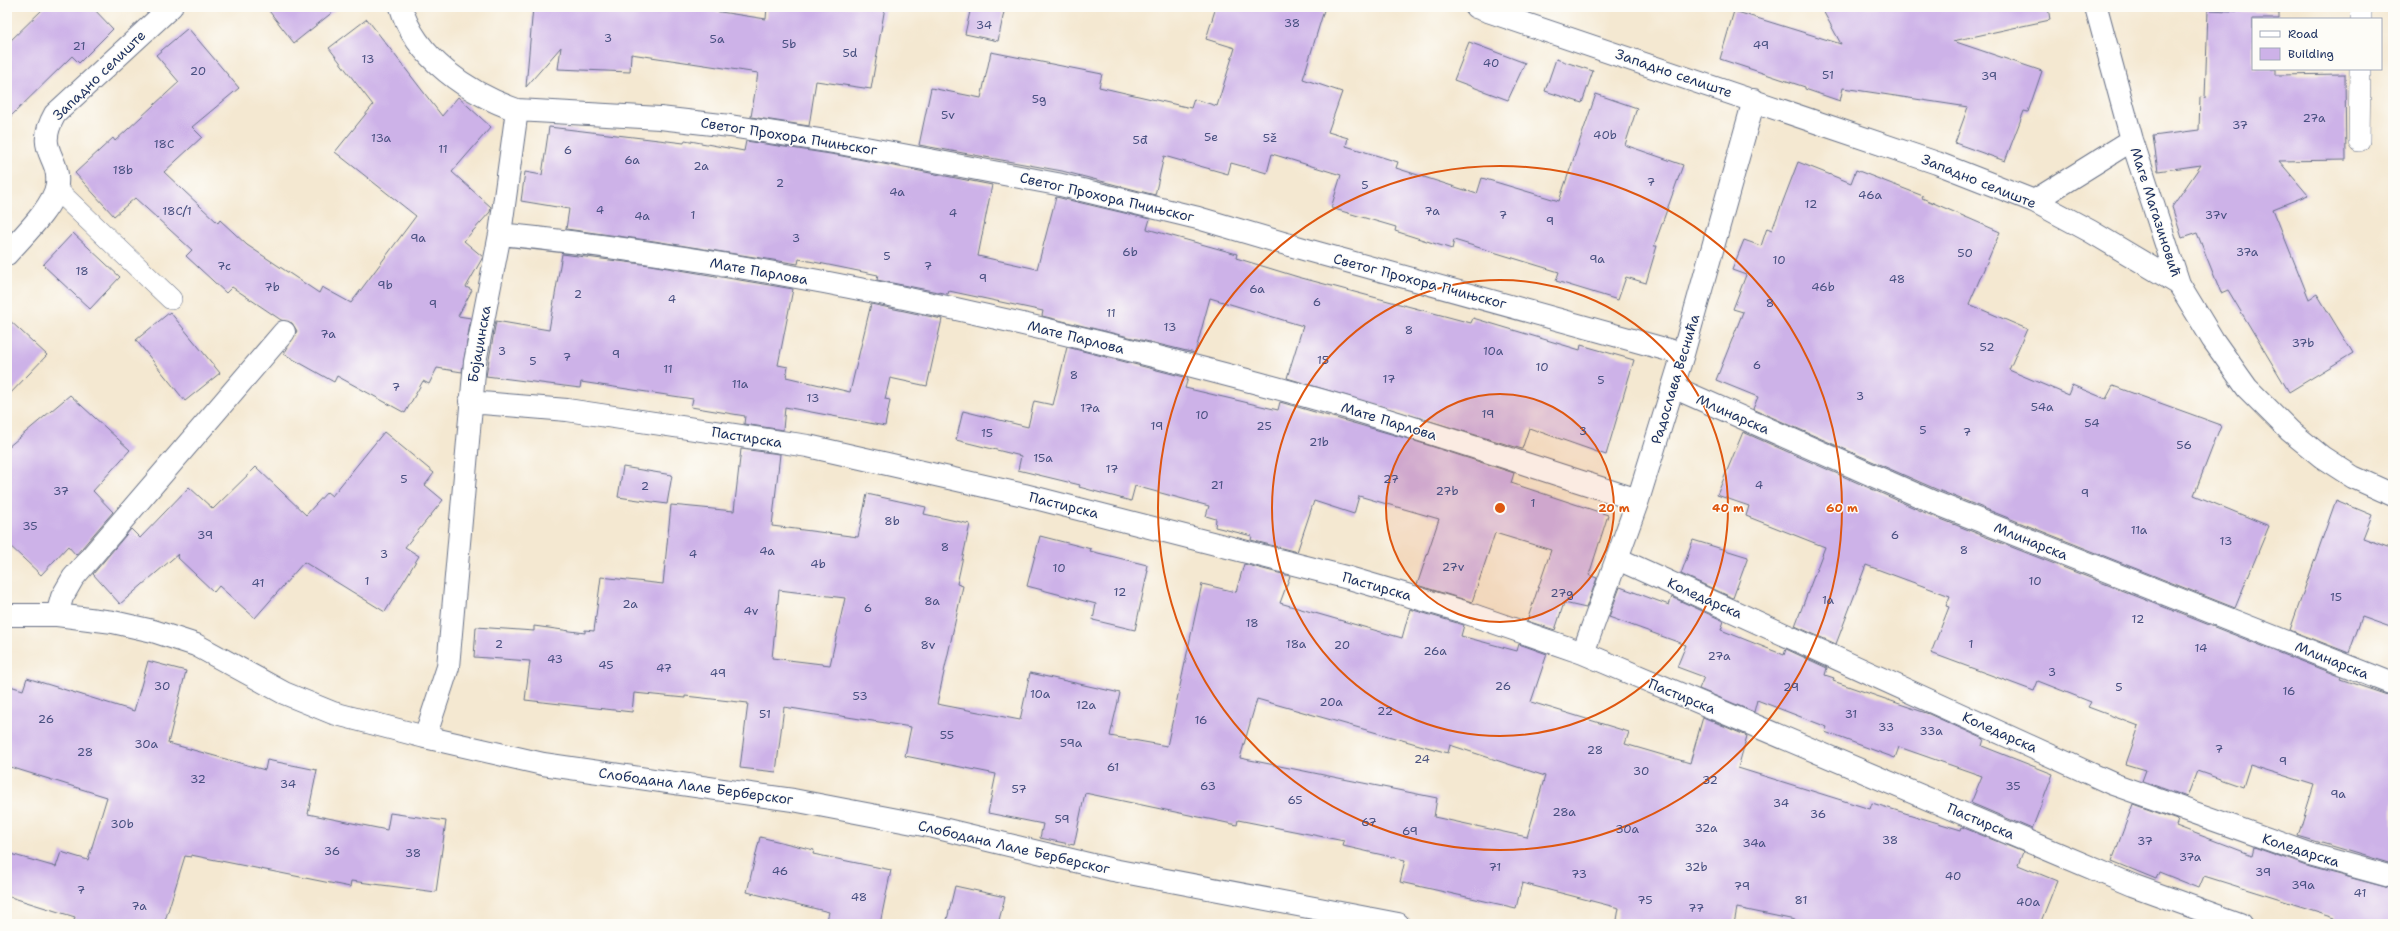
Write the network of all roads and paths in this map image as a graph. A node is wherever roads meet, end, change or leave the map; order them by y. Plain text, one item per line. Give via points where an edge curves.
1 (171, 7) edge
2 (401, 7) edge
3 (1476, 7) edge
4 (2096, 7) edge
5 (2361, 7) edge
6 (2361, 18) edge
7 (2360, 70) edge
8 (1754, 100) junction
9 (517, 110) junction
10 (2132, 140) junction
11 (2360, 141) dead end
12 (56, 189) junction
13 (2034, 201) junction
14 (500, 234) junction
15 (7, 254) edge
16 (2179, 284) junction
17 (172, 299) dead end
18 (284, 332) dead end
19 (1683, 354) junction
20 (1673, 387) junction
21 (470, 402) junction
22 (2393, 495) edge
23 (1638, 500) junction
24 (1618, 559) junction
25 (7, 615) edge
26 (57, 615) junction
27 (1582, 653) junction
28 (2393, 684) edge
29 (425, 737) junction
30 (2393, 877) edge
31 (1398, 924) edge
32 (2240, 924) edge

1 - 12 street, Западно селиште via 55,114 49,124 46,138 56,173
2 - 9 street via 404,19 415,38 441,66 476,92
3 - 8 street, Западно селиште
4 - 10 street, Маге Магазиновић
5 - 6 lane
7 - 11 lane
8 - 13 street, Западно селиште via 1929,160
8 - 19 street, Радослава Веснића
9 - 14 street, Бојаџинска
9 - 19 street, Светог Прохора Пчињског via 660,118 730,126 861,147 1056,184 1198,218
10 - 13 street, Маге Магазиновић
10 - 16 street, Маге Магазиновић
12 - 15 street via 46,207
12 - 17 lane
13 - 16 street, Западно селиште
14 - 21 street, Бојаџинска via 475,362
14 - 23 street, Мате Парлова via 582,242 884,292 1040,328 1228,374 1342,406
16 - 22 street, Западно селиште via 2213,340 2247,388 2322,457 2353,477
18 - 26 street via 73,578 62,597
19 - 20 street, Радослава Веснића
20 - 23 street, Радослава Веснића
20 - 28 street, Млинарска via 1933,502
21 - 27 street, Пастирска via 567,410 816,448 1024,495 1349,578 1461,611
21 - 29 street, Бојаџинска via 448,668
23 - 24 street, Радослава Веснића
24 - 27 street, Радослава Веснића
24 - 30 street, Коледарска via 2113,784 2313,855
25 - 26 street, Слободана Лале Берберског
26 - 29 street, Слободана Лале Берберског via 113,622 196,645 310,705
27 - 32 street, Пастирска via 2132,886
29 - 31 street, Слободана Лале Берберског via 543,764 793,800 934,827 1113,870

